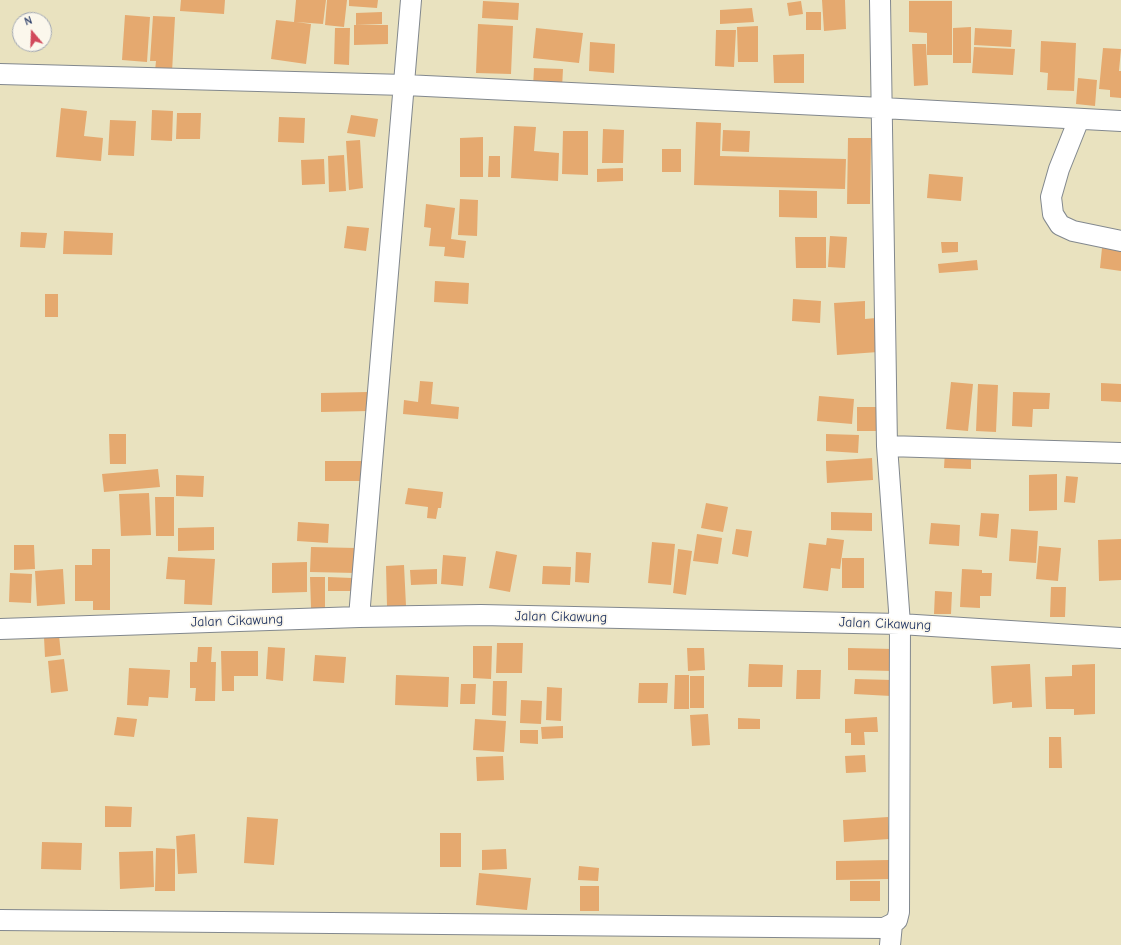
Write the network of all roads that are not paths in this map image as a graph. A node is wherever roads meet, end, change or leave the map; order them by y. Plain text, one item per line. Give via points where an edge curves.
1 (411, 0) edge
2 (880, 0) edge
3 (0, 74) edge
4 (404, 85) junction
5 (882, 108) junction
6 (1080, 119) junction
7 (1121, 121) edge
8 (1121, 241) edge
9 (888, 446) junction
10 (1121, 453) edge
11 (359, 617) junction
12 (900, 624) junction
13 (0, 629) edge
14 (1121, 638) edge
15 (0, 920) edge
16 (892, 924) junction
17 (890, 945) edge

1 - 4 street
2 - 5 street
3 - 4 street
4 - 5 street
4 - 11 street
5 - 6 street
5 - 9 street
6 - 7 street
6 - 8 street via 1059,169 1051,197 1053,214 1060,225 1073,231
9 - 10 street
9 - 12 street
11 - 12 street, Jalan Cikawung via 480,615
11 - 13 street, Jalan Cikawung
12 - 14 street, Jalan Cikawung
12 - 16 street via 899,912 897,920
15 - 16 street via 884,928
16 - 17 street

